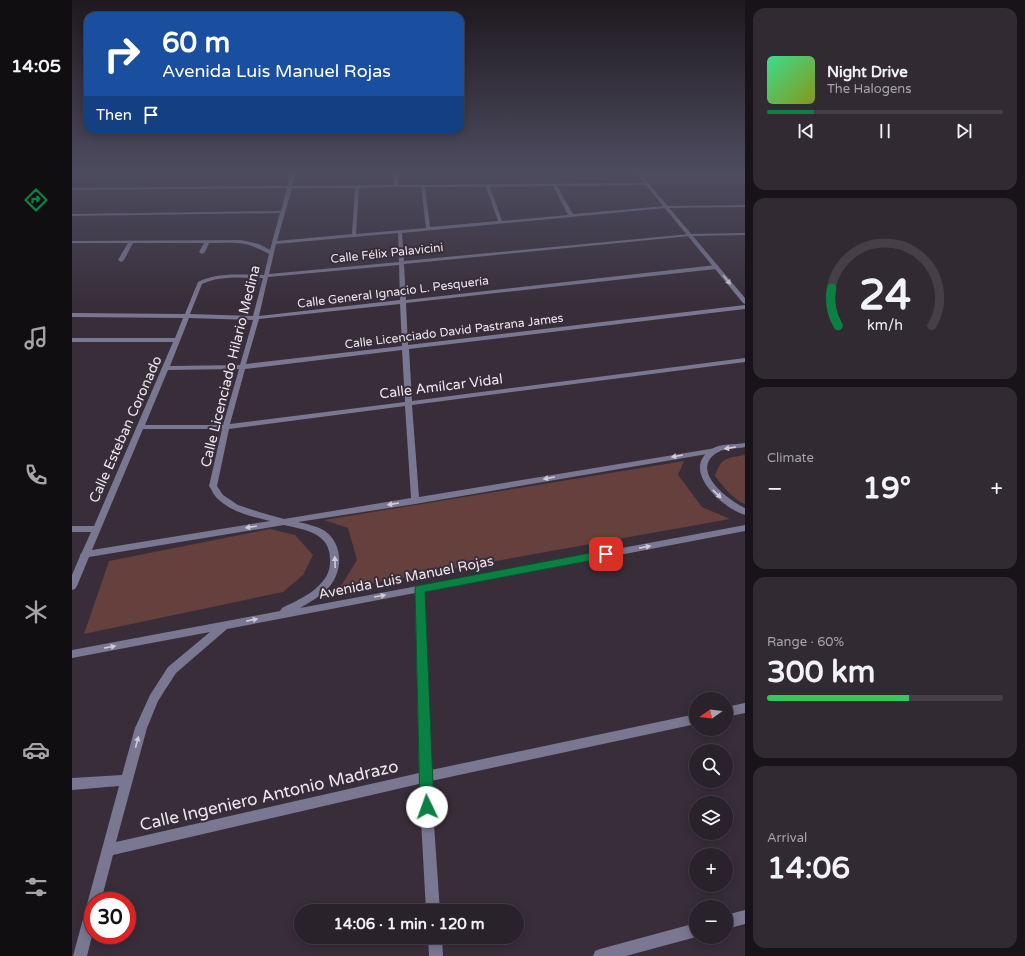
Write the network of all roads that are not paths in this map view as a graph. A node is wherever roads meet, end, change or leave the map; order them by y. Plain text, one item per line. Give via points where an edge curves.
1 (281, 218) edge
2 (355, 218) edge
3 (427, 218) edge
4 (499, 218) edge
5 (540, 218) edge
6 (675, 218) edge
7 (500, 221) junction
8 (428, 228) junction
9 (400, 231) junction
10 (745, 234) edge
11 (354, 235) junction
12 (690, 235) junction
13 (207, 241) junction
14 (72, 242) edge
15 (131, 242) junction
16 (274, 243) junction
17 (202, 252) dead end
18 (271, 253) junction
19 (121, 260) dead end
20 (402, 263) junction
21 (716, 267) junction
22 (267, 276) junction
23 (200, 283) joint
24 (403, 301) junction
25 (745, 302) edge
26 (745, 307) edge
27 (72, 315) edge
28 (187, 316) junction
29 (256, 318) junction
30 (72, 340) edge
31 (178, 340) junction
32 (407, 348) junction
33 (745, 360) edge
34 (242, 367) junction
35 (166, 368) junction
36 (408, 404) junction
37 (140, 427) junction
38 (226, 427) junction
39 (745, 445) edge
40 (716, 450) junction
41 (415, 501) junction
42 (745, 512) edge
43 (285, 522) junction
44 (745, 528) edge
45 (72, 529) edge
46 (96, 529) junction
47 (84, 555) junction
48 (74, 576) edge
49 (72, 586) edge
50 (420, 589) junction
51 (279, 615) junction
52 (224, 626) junction
53 (72, 654) edge
54 (745, 708) edge
55 (733, 711) edge
56 (689, 720) edge
57 (425, 777) junction
58 (126, 780) junction
59 (72, 784) edge
60 (108, 850) junction
61 (96, 892) edge
62 (433, 904) edge
63 (745, 917) edge
64 (733, 920) edge
65 (689, 932) edge
66 (84, 940) edge
67 (435, 944) edge
68 (80, 956) edge
69 (436, 956) edge
70 (600, 956) edge

1 - 16 street, Calle Licenciado Hilario Medina
2 - 11 street
3 - 8 street
4 - 7 street
5 - 7 street
6 - 12 street
7 - 8 street
8 - 9 street
9 - 11 street
9 - 20 street
10 - 12 street, Calle Félix Palavicini
11 - 16 street
12 - 20 street, Calle Félix Palavicini
12 - 21 street
13 - 15 street
13 - 17 street
13 - 18 street via 241,241 257,245
14 - 15 street
15 - 19 street
16 - 18 street, Calle Licenciado Hilario Medina
18 - 22 street, Calle Licenciado Hilario Medina
20 - 22 street, Calle Félix Palavicini
20 - 24 street
21 - 24 street, Calle General Ignacio L. Pesquería
21 -> 25 street
22 - 23 street, Calle Félix Palavicini via 213,278
22 - 29 street, Calle Licenciado Hilario Medina
23 - 28 street, Calle Esteban Coronado
24 - 29 street, Calle General Ignacio L. Pesquería
24 - 32 street
26 - 32 street, Calle Licenciado David Pastrana James
27 - 28 street, Calle General Ignacio L. Pesquería
28 - 29 street, Calle General Ignacio L. Pesquería
28 - 31 street, Calle Esteban Coronado
29 - 34 street, Calle Licenciado Hilario Medina
30 - 31 street
31 - 35 street, Calle Esteban Coronado
32 - 34 street, Calle Licenciado David Pastrana James
32 - 36 street
33 - 36 street, Calle Amílcar Vidal
34 - 35 street, Calle Licenciado David Pastrana James
34 - 38 street, Calle Licenciado Hilario Medina
35 - 37 street, Calle Esteban Coronado
36 - 38 street, Calle Amílcar Vidal
36 - 41 street
37 - 38 street, Calle Amílcar Vidal
37 - 46 street, Calle Esteban Coronado
38 - 43 street, Calle Licenciado Hilario Medina via 214,486 219,496 253,513
39 -> 40 street
40 -> 41 street
40 -> 42 street via 710,454 704,466 707,481 720,497
41 -> 43 street
43 -> 47 street
51 -> 43 street, Calle Licenciado Hilario Medina via 330,582 336,568 335,552 324,535 310,528
50 -> 44 street, Avenida Luis Manuel Rojas
45 - 46 street
46 - 47 street, Calle Esteban Coronado
47 - 48 street, Calle Esteban Coronado
48 - 49 street, Calle Esteban Coronado
51 -> 50 street, Avenida Luis Manuel Rojas
50 - 57 street
52 -> 51 street, Avenida Luis Manuel Rojas
53 -> 52 street, Avenida Luis Manuel Rojas
58 -> 52 street via 141,728 154,698 172,670
54 - 55 street
56 - 57 street, Calle Ingeniero Antonio Madrazo
57 - 60 street, Calle Ingeniero Antonio Madrazo
57 - 62 street
58 - 59 street
58 - 60 street
60 - 61 street
63 - 64 street
65 - 70 street
66 - 68 street
67 - 69 street

